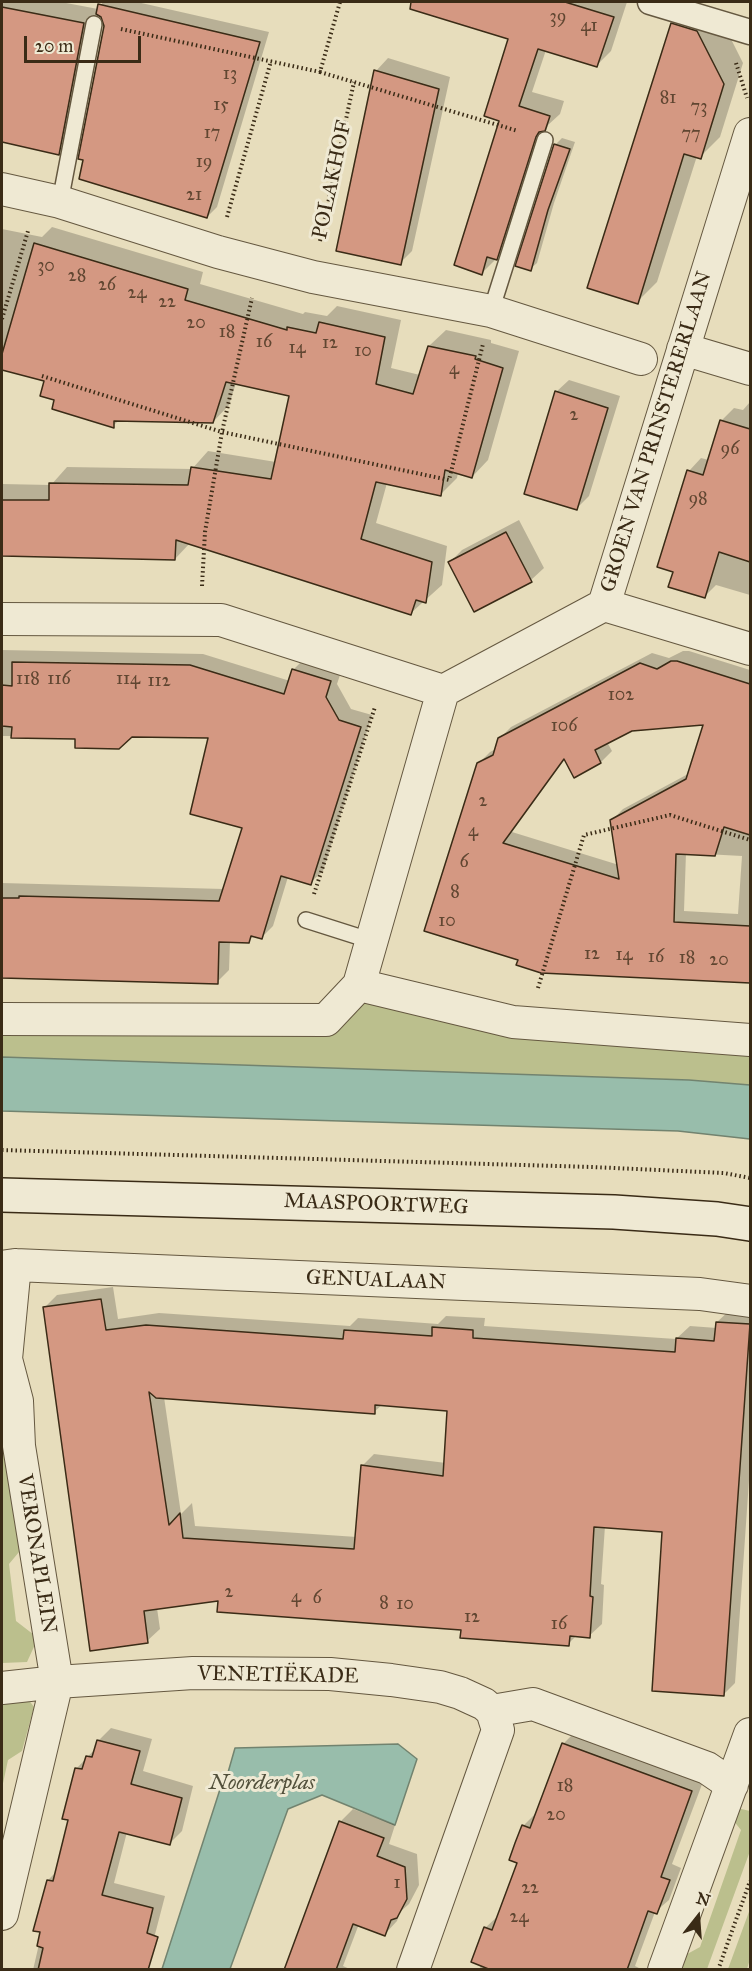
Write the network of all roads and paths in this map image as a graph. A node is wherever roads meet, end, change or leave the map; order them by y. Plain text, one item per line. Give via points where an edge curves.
1 (340, 2) edge
2 (650, 2) edge
3 (94, 24) joint
4 (750, 32) edge
5 (272, 61) junction
6 (320, 72) junction
7 (354, 82) junction
8 (750, 134) edge
9 (545, 140) joint
10 (2, 189) edge
11 (49, 200) junction
12 (218, 252) junction
13 (260, 263) junction
14 (313, 277) junction
15 (491, 311) junction
16 (2, 319) edge
17 (682, 349) junction
18 (640, 359) dead end
19 (750, 369) edge
20 (42, 376) dead end
21 (222, 432) junction
22 (604, 605) junction
23 (2, 619) edge
24 (200, 619) junction
25 (750, 649) edge
26 (386, 673) junction
27 (443, 691) junction
28 (750, 840) edge
29 (306, 920) joint
30 (372, 940) junction
31 (359, 986) junction
32 (2, 1019) edge
33 (527, 1023) junction
34 (750, 1040) edge
35 (2, 1150) edge
36 (750, 1178) edge
37 (2, 1195) edge
38 (750, 1224) edge
39 (8, 1266) edge
40 (750, 1301) edge
41 (4, 1365) edge
42 (9, 1425) edge
43 (57, 1682) junction
44 (2, 1688) edge
45 (492, 1711) junction
46 (750, 1734) edge
47 (732, 1785) junction
48 (750, 1881) edge
49 (2, 1914) edge
50 (413, 1970) edge
51 (663, 1970) edge
52 (718, 1970) edge

1 - 6 path
2 - 4 street
3 - 5 path
3 - 11 lane
5 - 6 path
5 - 12 path
6 - 7 path
7 - 9 path
7 - 14 path, POLAKHOF
8 - 17 street, GROEN VAN PRINSTERERLAAN
9 - 15 lane
10 - 11 street
11 - 12 street
11 - 16 path
12 - 13 street
13 - 14 street
13 - 21 path
14 - 15 street
15 - 18 street
15 - 21 path via 450,480
17 - 19 street
17 - 22 street, GROEN VAN PRINSTERERLAAN
20 - 21 path
21 - 24 path via 205,532
22 - 25 street
22 - 27 street, GROEN VAN PRINSTERERLAAN
23 - 24 street
24 - 26 street via 221,620
26 - 27 street
26 - 29 path
27 - 30 street
28 - 33 path via 670,815 584,835
29 - 30 lane
30 - 31 street
31 - 32 street via 326,1020
31 - 33 street
33 - 34 street
35 - 36 path via 580,1167 724,1173
37 - 38 main road, MAASPOORTWEG via 614,1212
39 - 40 street, GENUALAAN via 688,1294
39 - 41 street, VERONAPLEIN
41 - 42 street, VERONAPLEIN via 17,1401
42 - 43 street, VERONAPLEIN via 19,1446
43 - 44 street
43 - 45 street, VENETIËKADE via 193,1673 330,1674 440,1687 474,1698
43 - 49 street, VERONAPLEIN
45 - 47 street via 533,1704 707,1768
45 - 50 street via 498,1730
46 - 47 street
47 - 51 street
48 - 52 path

